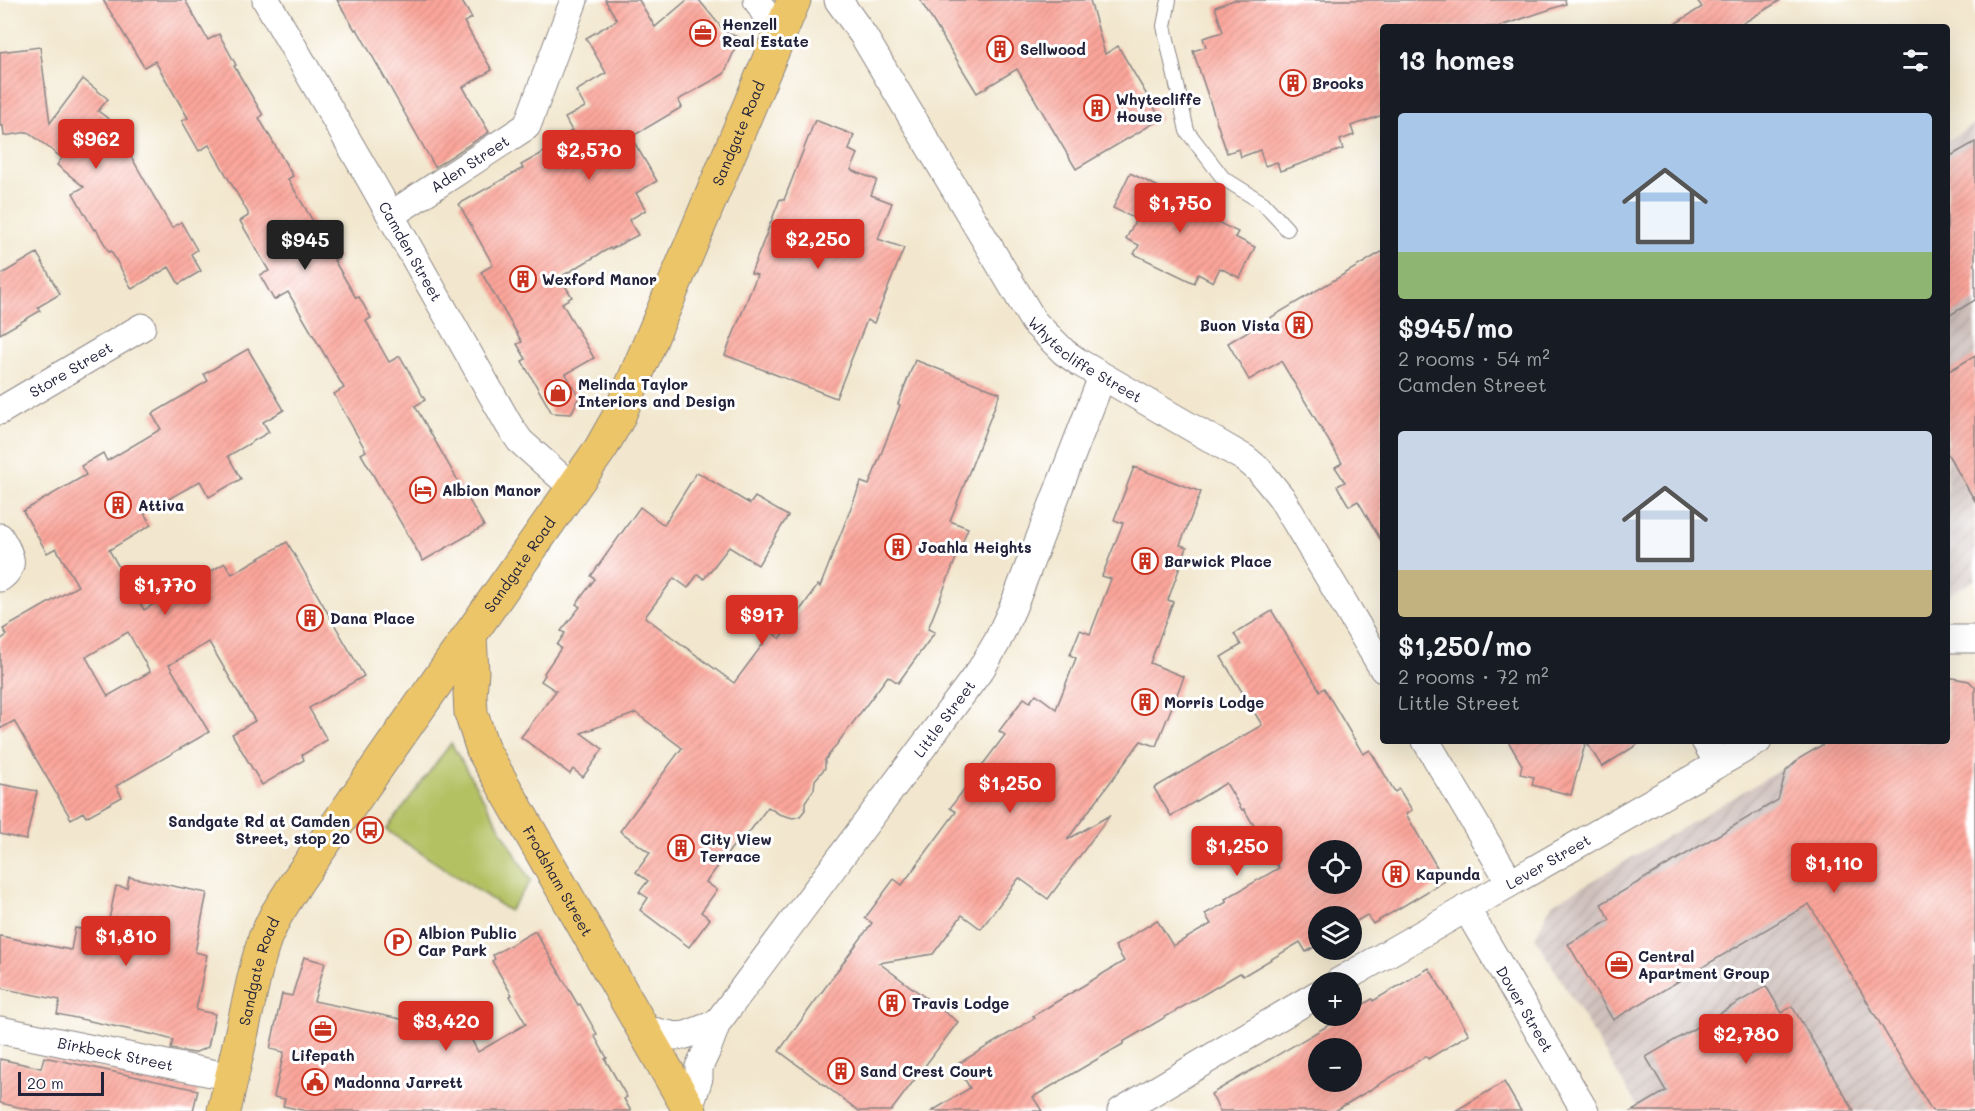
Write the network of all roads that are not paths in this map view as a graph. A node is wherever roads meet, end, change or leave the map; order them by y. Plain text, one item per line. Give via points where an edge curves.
1 (266, 0) edge
2 (574, 0) edge
3 (757, 0) edge
4 (794, 0) edge
5 (838, 0) edge
6 (1169, 0) edge
7 (778, 36) junction
8 (391, 215) junction
9 (1287, 229) dead end
10 (142, 327) dead end
11 (1102, 377) junction
12 (0, 411) edge
13 (573, 488) junction
14 (0, 537) edge
15 (0, 578) edge
16 (470, 637) junction
17 (1950, 638) edge
18 (1975, 639) edge
19 (1380, 664) edge
20 (1428, 744) edge
21 (1745, 744) edge
22 (1711, 752) edge
23 (1510, 882) junction
24 (1466, 908) junction
25 (1355, 972) edge
26 (1308, 1000) edge
27 (717, 1023) junction
28 (643, 1029) junction
29 (0, 1030) edge
30 (231, 1077) junction
31 (689, 1110) edge
32 (224, 1111) edge
33 (1120, 1111) edge
34 (1585, 1111) edge

1 - 8 street, Camden Street
2 - 8 street, Aden Street via 527,126
3 - 7 street
4 - 7 highway, Sandgate Road
5 - 11 street, Whytecliffe Street via 863,35 1034,322 1064,352
6 - 9 lane via 1164,26 1187,131 1223,178 1263,203
7 - 13 highway, Sandgate Road via 623,408
8 - 13 street, Camden Street via 509,425 520,441
10 - 12 street, Store Street
11 - 19 street, Whytecliffe Street via 1259,470 1281,497
11 - 27 street, Little Street via 1021,586 981,669
13 - 16 highway, Sandgate Road
14 - 15 street via 11,564
16 - 28 highway, Frodsham Street via 471,713 483,750
16 - 30 highway, Sandgate Road via 276,915 257,965
17 - 18 street
20 - 23 street
21 - 22 street, Lever Street
22 - 23 street, Lever Street
23 - 24 street, Lever Street
24 - 25 street, Lever Street
24 - 34 street, Dover Street
26 - 33 street
27 - 28 street via 676,1036
27 - 31 street, Little Street via 699,1067
28 - 31 highway, Frodsham Street
29 - 30 street, Birkbeck Street
30 - 32 highway, Sandgate Road

